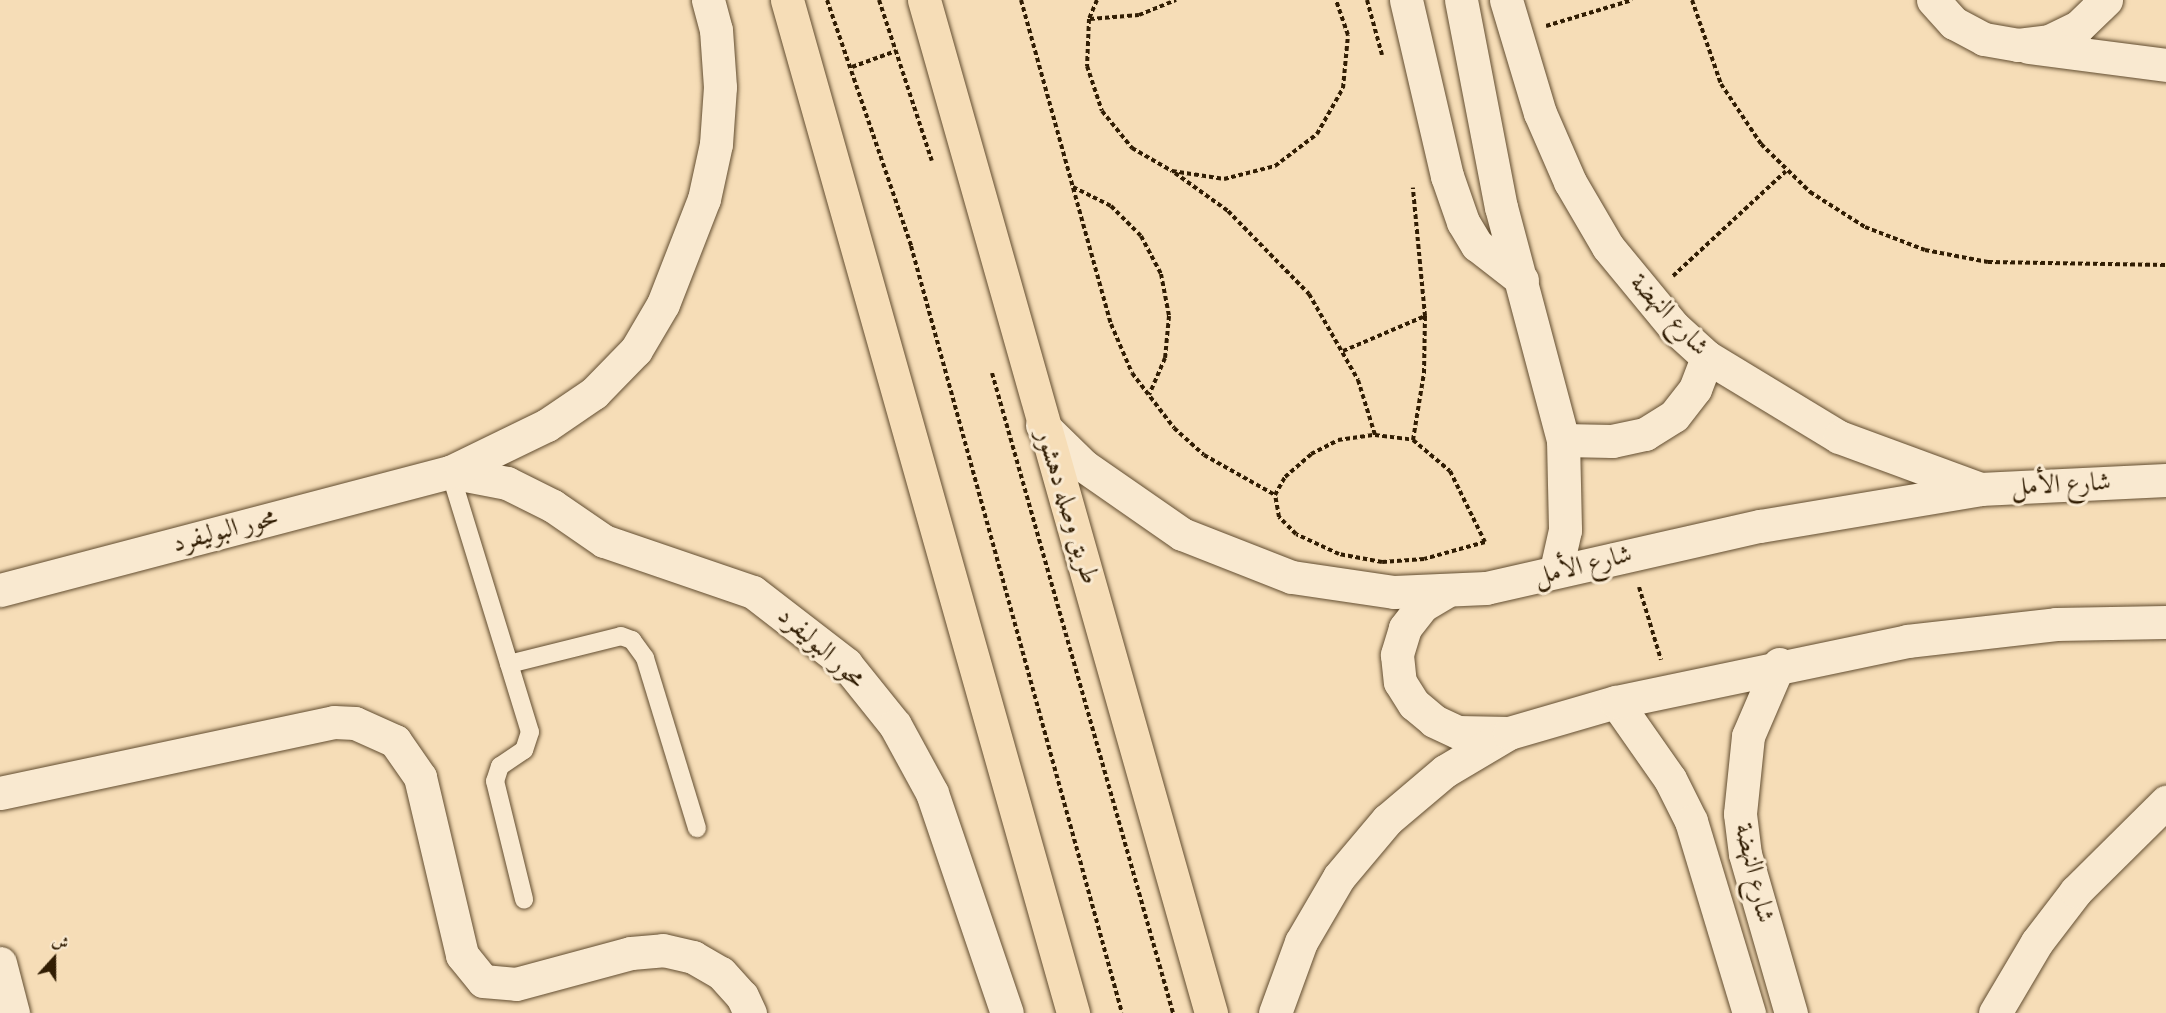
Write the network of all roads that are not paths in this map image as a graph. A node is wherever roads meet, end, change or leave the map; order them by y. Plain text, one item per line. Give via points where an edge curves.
1 (708, 0) edge
2 (787, 0) edge
3 (924, 0) edge
4 (1406, 0) edge
5 (1461, 0) edge
6 (1506, 0) edge
7 (1933, 0) edge
8 (2106, 0) edge
9 (2018, 45) junction
10 (2166, 65) edge
11 (1522, 280) junction
12 (1707, 357) junction
13 (1042, 424) junction
14 (1563, 440) junction
15 (450, 472) junction
16 (2166, 480) edge
17 (1980, 489) junction
18 (1556, 570) junction
19 (0, 590) edge
20 (1445, 592) junction
21 (2166, 622) edge
22 (509, 664) junction
23 (1779, 664) junction
24 (1616, 702) junction
25 (1509, 734) junction
26 (0, 793) edge
27 (2166, 802) edge
28 (697, 828) dead end
29 (524, 899) dead end
30 (0, 963) edge
31 (13, 1013) edge
32 (750, 1013) edge
33 (1007, 1013) edge
34 (1073, 1013) edge
35 (1211, 1013) edge
36 (1275, 1013) edge
37 (1749, 1013) edge
38 (1791, 1013) edge
39 (1995, 1013) edge

1 - 15 street, محور البوليفرد via 716,30 720,87 716,144 704,200 663,304 636,350 594,393 547,425
2 - 34 main road via 1032,883
3 - 13 main road, طريق وصله دهشور
4 - 11 street via 1447,176 1463,222 1477,245
5 - 11 street via 1502,207
6 - 12 street, شارع النهضة via 1514,36 1570,182 1608,247 1649,299
7 - 9 street via 1954,23 1984,39
8 - 9 street via 2078,27 2049,41
9 - 10 street
11 - 14 street
12 - 14 street via 1695,389 1674,416 1645,434 1612,441
12 - 17 street, شارع النهضة via 1839,436
13 - 20 street, شارع الأمل via 1131,502 1236,558 1342,586
13 - 35 main road, طريق وصله دهشور via 1138,745
14 - 18 street via 1565,530
15 - 19 street, محور البوليفرد
15 - 22 lane
15 - 33 street, محور البوليفرد via 515,486 604,541 753,592 786,613 846,664 895,725 932,793
16 - 17 street, شارع الأمل
17 - 18 street, شارع الأمل via 1760,526
18 - 20 street, شارع الأمل via 1486,588
20 - 25 street via 1422,606 1405,628 1397,655 1400,682 1414,704 1434,721 1458,732
21 - 23 street via 2056,624 1907,641
22 - 28 lane via 621,636 632,640 645,658
22 - 29 lane via 530,732 524,750 500,766 495,781
23 - 24 street
23 - 38 street, شارع النهضة via 1748,736 1740,814 1745,854
24 - 25 street
24 - 37 street, شارع النهضة via 1670,778 1691,821
25 - 36 street via 1445,771 1387,820 1346,869 1301,942
26 - 32 street via 334,722 356,723 395,741 420,777 462,955 483,981 516,984 631,953 663,950 693,957 721,973 742,996
27 - 39 street via 2076,891 2037,942
30 - 31 street

